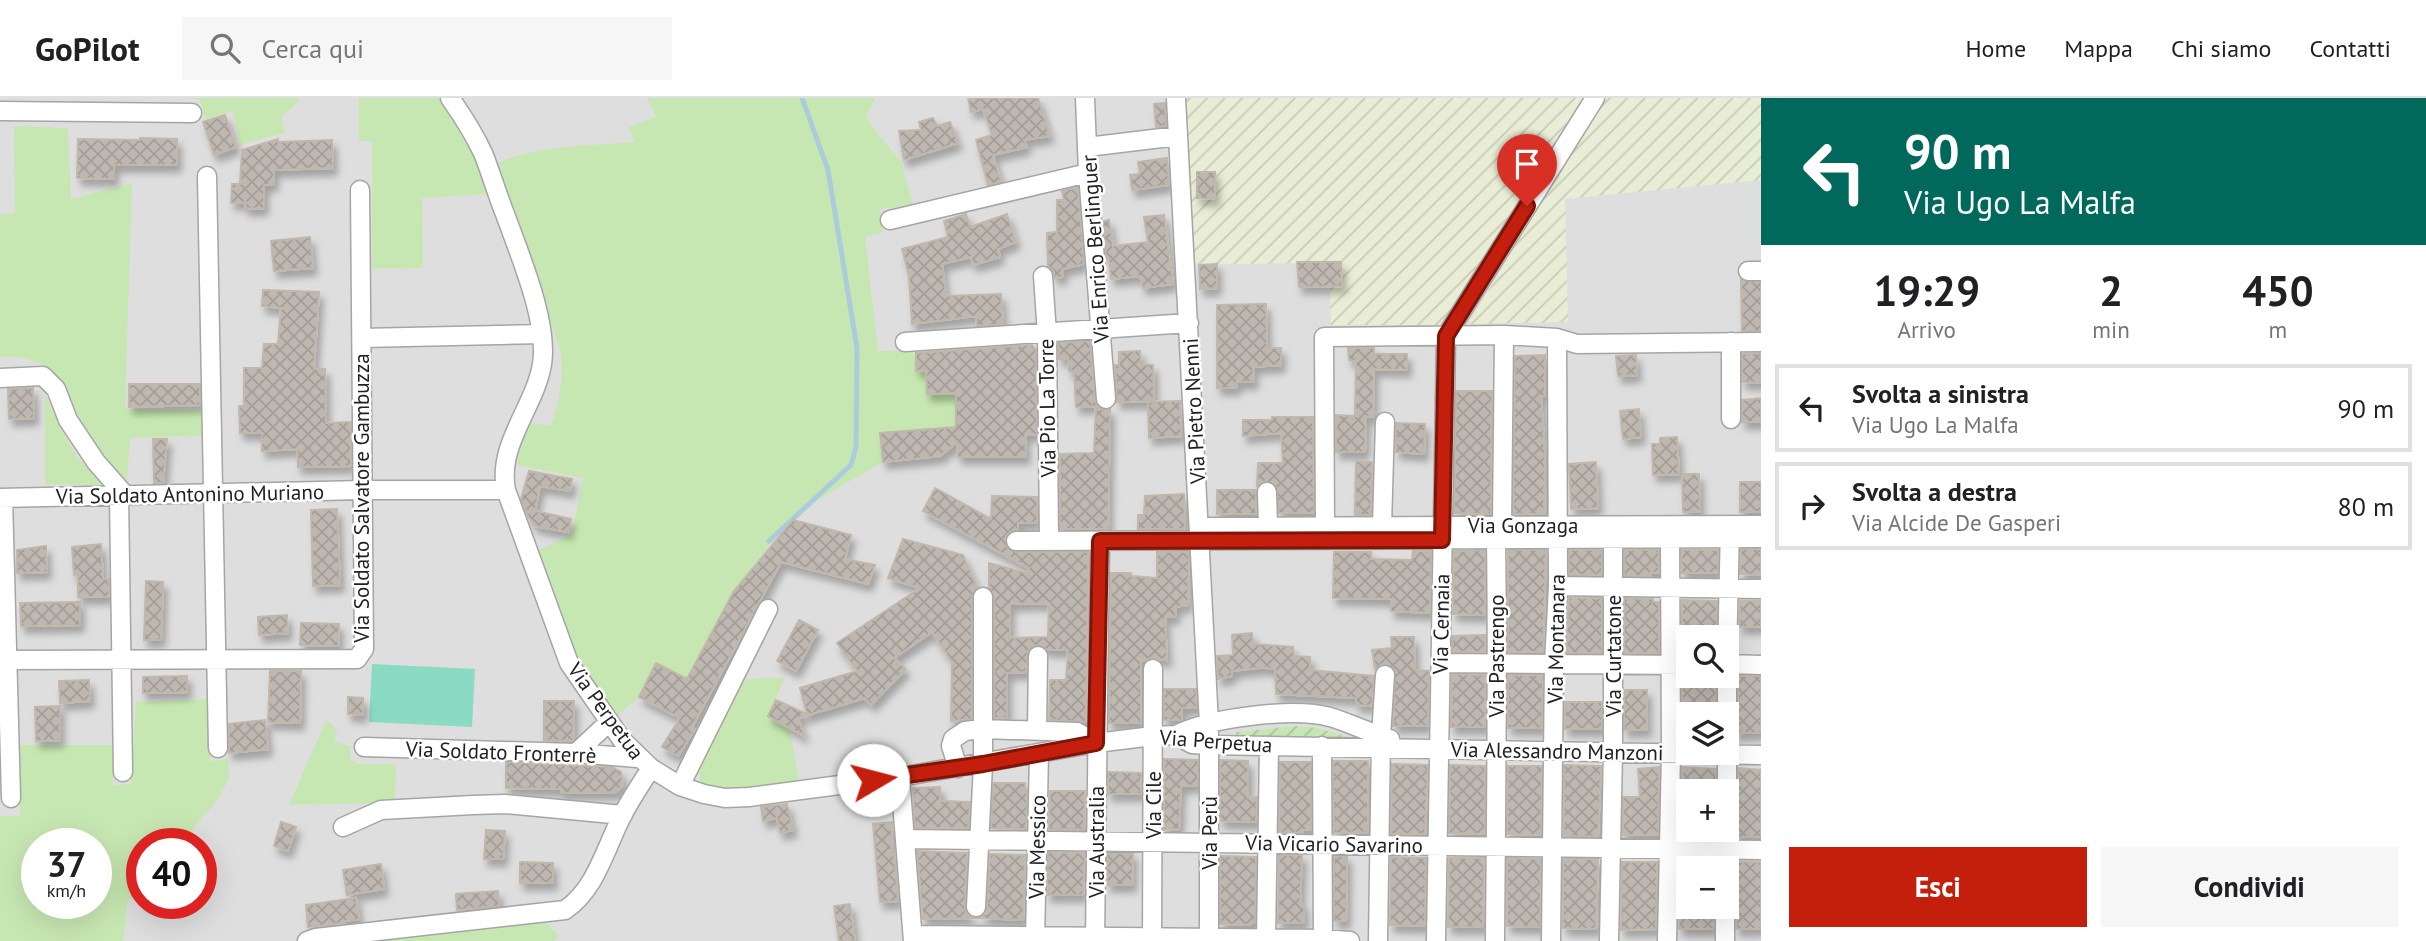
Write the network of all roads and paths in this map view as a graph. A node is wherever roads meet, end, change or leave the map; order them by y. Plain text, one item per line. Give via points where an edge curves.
1 (450, 98) edge
2 (1085, 98) edge
3 (1176, 98) edge
4 (1595, 98) edge
5 (0, 111) edge
6 (192, 113) dead end
7 (1178, 136) junction
8 (1087, 147) junction
9 (1088, 173) junction
10 (207, 176) dead end
11 (360, 190) dead end
12 (890, 220) dead end
13 (1043, 276) dead end
14 (1189, 323) junction
15 (1101, 330) junction
16 (542, 334) junction
17 (1047, 334) junction
18 (1503, 335) junction
19 (1446, 336) junction
20 (362, 338) junction
21 (1558, 338) junction
22 (905, 342) dead end
23 (1731, 342) junction
24 (1761, 342) edge
25 (0, 378) edge
26 (1106, 399) dead end
27 (1731, 419) dead end
28 (1385, 422) dead end
29 (363, 490) junction
30 (506, 490) junction
31 (214, 492) junction
32 (1267, 492) dead end
33 (122, 495) junction
34 (1, 498) edge
35 (1761, 525) edge
36 (1325, 526) junction
37 (1382, 526) junction
38 (1268, 527) junction
39 (1730, 531) junction
40 (1558, 532) junction
41 (1442, 533) junction
42 (1499, 533) junction
43 (1201, 534) junction
44 (1613, 538) junction
45 (1670, 538) junction
46 (1761, 538) edge
47 (1016, 541) dead end
48 (1049, 541) junction
49 (1100, 541) junction
50 (1558, 586) junction
51 (1613, 587) junction
52 (1670, 587) junction
53 (1729, 589) junction
54 (1761, 589) edge
55 (983, 597) dead end
56 (768, 609) dead end
57 (1728, 625) edge
58 (1038, 656) dead end
59 (217, 658) junction
60 (4, 659) edge
61 (122, 659) junction
62 (1498, 662) junction
63 (1441, 663) junction
64 (1612, 663) junction
65 (1554, 664) junction
66 (1739, 664) edge
67 (1670, 665) junction
68 (1676, 665) edge
69 (1761, 665) edge
70 (1153, 669) dead end
71 (1385, 676) dead end
72 (609, 722) junction
73 (1209, 724) junction
74 (982, 729) junction
75 (1037, 730) junction
76 (1177, 735) junction
77 (1153, 736) junction
78 (1381, 741) junction
79 (1096, 743) junction
80 (1210, 745) junction
81 (1269, 746) junction
82 (1322, 746) junction
83 (363, 747) dead end
84 (218, 748) dead end
85 (1438, 748) junction
86 (1495, 749) junction
87 (1555, 751) junction
88 (1613, 752) junction
89 (576, 753) junction
90 (1039, 753) junction
91 (1671, 753) junction
92 (1676, 753) edge
93 (1739, 754) edge
94 (1761, 755) edge
95 (644, 763) junction
96 (983, 764) junction
97 (958, 768) junction
98 (123, 772) dead end
99 (900, 777) junction
100 (680, 786) junction
101 (11, 798) dead end
102 (622, 815) junction
103 (343, 827) dead end
104 (906, 839) junction
105 (979, 839) junction
106 (1037, 840) junction
107 (1096, 841) junction
108 (1153, 842) junction
109 (1209, 842) junction
110 (1727, 842) edge
111 (1268, 844) junction
112 (1321, 845) junction
113 (1380, 845) junction
114 (1437, 846) junction
115 (1496, 847) junction
116 (1551, 847) junction
117 (1610, 848) junction
118 (1668, 848) junction
119 (1727, 849) junction
120 (1761, 850) edge
121 (1727, 856) edge
122 (976, 907) dead end
123 (1726, 919) edge
124 (913, 938) edge
125 (1035, 938) edge
126 (975, 939) edge
127 (1095, 939) edge
128 (1152, 939) edge
129 (1209, 939) edge
130 (1266, 940) edge
131 (1323, 940) edge
132 (307, 941) edge
133 (1350, 941) edge
134 (1378, 941) edge
135 (1428, 941) edge
136 (1436, 941) edge
137 (1452, 941) edge
138 (1495, 941) edge
139 (1551, 941) edge
140 (1609, 941) edge
141 (1667, 941) edge
142 (1725, 941) edge

1 - 16 street, Via Perpetua via 482,152 519,252
2 - 8 street, Via Enrico Berlinguer
3 - 7 street, Via Pietro Nenni
4 - 19 street
5 - 6 street
7 - 8 street
7 - 14 street, Via Pietro Nenni
8 - 9 street, Via Enrico Berlinguer
9 - 12 street
9 - 15 street, Via Enrico Berlinguer
10 - 31 street
11 - 20 street, Via Soldato Salvatore Gambuzza
13 - 17 street, Via Pio La Torre
14 - 15 street
14 - 43 street, Via Pietro Nenni
15 - 17 street
15 - 26 street, Via Enrico Berlinguer
16 - 20 street
16 - 30 street, Via Perpetua via 538,382 504,459
17 - 22 street
17 - 48 street, Via Pio La Torre
18 - 19 street
18 - 21 street
18 - 42 street, Via Pastrengo
19 - 36 street via 1324,337
19 - 41 street, Via Cernaia
20 - 29 street, Via Soldato Salvatore Gambuzza
21 - 23 street via 1577,344
21 - 40 street, Via Montanara
23 - 24 street
23 - 27 street
25 - 33 street via 43,376 55,389 68,420
28 - 37 street
29 - 30 street, Via Soldato Antonino Muriano
29 - 31 street, Via Soldato Antonino Muriano
29 - 59 street, Via Soldato Salvatore Gambuzza via 364,649 357,659
30 - 72 street, Via Perpetua via 569,663
31 - 33 street, Via Soldato Antonino Muriano
31 - 59 street
32 - 38 street
33 - 34 street, Via Soldato Antonino Muriano
33 - 61 street
34 - 60 street
35 - 39 street, Via Gonzaga
36 - 37 street, Via Gonzaga
36 - 38 street, Via Gonzaga
37 - 41 street, Via Gonzaga
38 - 43 street, Via Gonzaga
39 - 40 street, Via Gonzaga
39 - 45 street, Via Gonzaga
39 - 46 street, Via Gonzaga
39 - 53 street
40 - 42 street, Via Gonzaga
40 - 44 street, Via Gonzaga
40 - 50 street, Via Montanara
41 - 42 street, Via Gonzaga
41 - 43 street, Via Gonzaga
41 - 63 street, Via Cernaia
42 - 62 street, Via Pastrengo
43 - 49 street
43 - 73 street, Via Pietro Nenni
44 - 45 street, Via Gonzaga
44 - 51 street, Via Curtatone
45 - 52 street
47 - 48 street
48 - 49 street
49 - 79 street, Via Australia
50 - 51 street
50 - 65 street, Via Montanara
51 - 52 street
51 - 64 street, Via Curtatone
52 - 53 street
52 - 67 street
53 - 54 street
53 - 57 street
55 - 74 street
56 - 100 street
58 - 75 street
59 - 61 street, Via Soldato Salvatore Gambuzza
59 - 84 street
60 - 61 street, Via Soldato Salvatore Gambuzza
60 - 101 street
61 - 98 street
62 - 63 street
62 - 65 street
62 - 86 street, Via Pastrengo
63 - 85 street, Via Cernaia
64 - 65 street
64 - 67 street
64 - 88 street, Via Curtatone
65 - 87 street, Via Montanara
66 - 69 street
67 - 68 street
67 - 91 street
70 - 77 street, Via Cile
71 - 78 street
72 - 89 street
72 - 95 street, Via Perpetua
73 - 76 street
73 - 78 street via 1286,713 1328,716
73 - 80 street, Via Perù
74 - 75 street
74 - 96 street
74 - 97 street via 965,731 953,739 950,746
75 - 79 street via 1077,732
76 - 77 street, Via Perpetua
76 - 80 street, Via Perpetua via 1192,744
77 - 79 street, Via Perpetua
77 - 108 street, Via Cile
78 - 82 street, Via Perpetua
78 - 85 street
78 - 113 street
79 - 90 street, Via Perpetua
79 - 107 street, Via Australia
80 - 81 street, Via Perpetua
80 - 109 street, Via Perù
81 - 82 street, Via Perpetua
81 - 111 street
82 - 112 street
83 - 89 street, Via Soldato Fronterrè
85 - 86 street, Via Alessandro Manzoni
85 - 114 street, Via Cernaia
86 - 87 street, Via Alessandro Manzoni
86 - 115 street, Via Pastrengo
87 - 88 street, Via Alessandro Manzoni
87 - 116 street, Via Montanara
88 - 91 street, Via Alessandro Manzoni
88 - 117 street, Via Curtatone
89 - 95 street, Via Soldato Fronterrè
90 - 96 street, Via Perpetua
90 - 106 street, Via Messico
91 - 92 street, Via Alessandro Manzoni
91 - 118 street
93 - 94 street, Via Alessandro Manzoni
95 - 100 street, Via Perpetua
95 - 102 street
96 - 97 street, Via Perpetua
96 - 105 street
97 - 99 street, Via Perpetua
99 - 100 street, Via Perpetua via 749,797 714,796
99 - 104 street
102 - 103 street via 473,805 381,810
102 - 132 street via 588,889 565,910
104 - 105 street, Via Vicario Savarino
104 - 124 street
105 - 106 street, Via Vicario Savarino
105 - 122 street
106 - 107 street, Via Vicario Savarino
106 - 125 street, Via Messico
107 - 108 street, Via Vicario Savarino
107 - 127 street, Via Australia
108 - 109 street, Via Vicario Savarino
108 - 128 street, Via Cile
109 - 111 street, Via Vicario Savarino
109 - 129 street, Via Perù
110 - 119 street
111 - 112 street, Via Vicario Savarino
111 - 130 street
112 - 113 street, Via Vicario Savarino
112 - 131 street
113 - 114 street, Via Vicario Savarino
113 - 134 street
114 - 115 street, Via Vicario Savarino
114 - 136 street, Via Cernaia
115 - 116 street, Via Vicario Savarino
115 - 138 street, Via Pastrengo
116 - 117 street, Via Vicario Savarino
116 - 139 street, Via Montanara
117 - 118 street, Via Vicario Savarino
117 - 140 street, Via Curtatone
118 - 119 street, Via Vicario Savarino
118 - 141 street
119 - 120 street, Via Vicario Savarino
119 - 121 street
123 - 142 street
124 - 126 street
125 - 126 street
125 - 127 street
127 - 128 street
128 - 129 street
129 - 130 street
130 - 131 street
131 - 133 street
135 - 136 street
136 - 137 street

